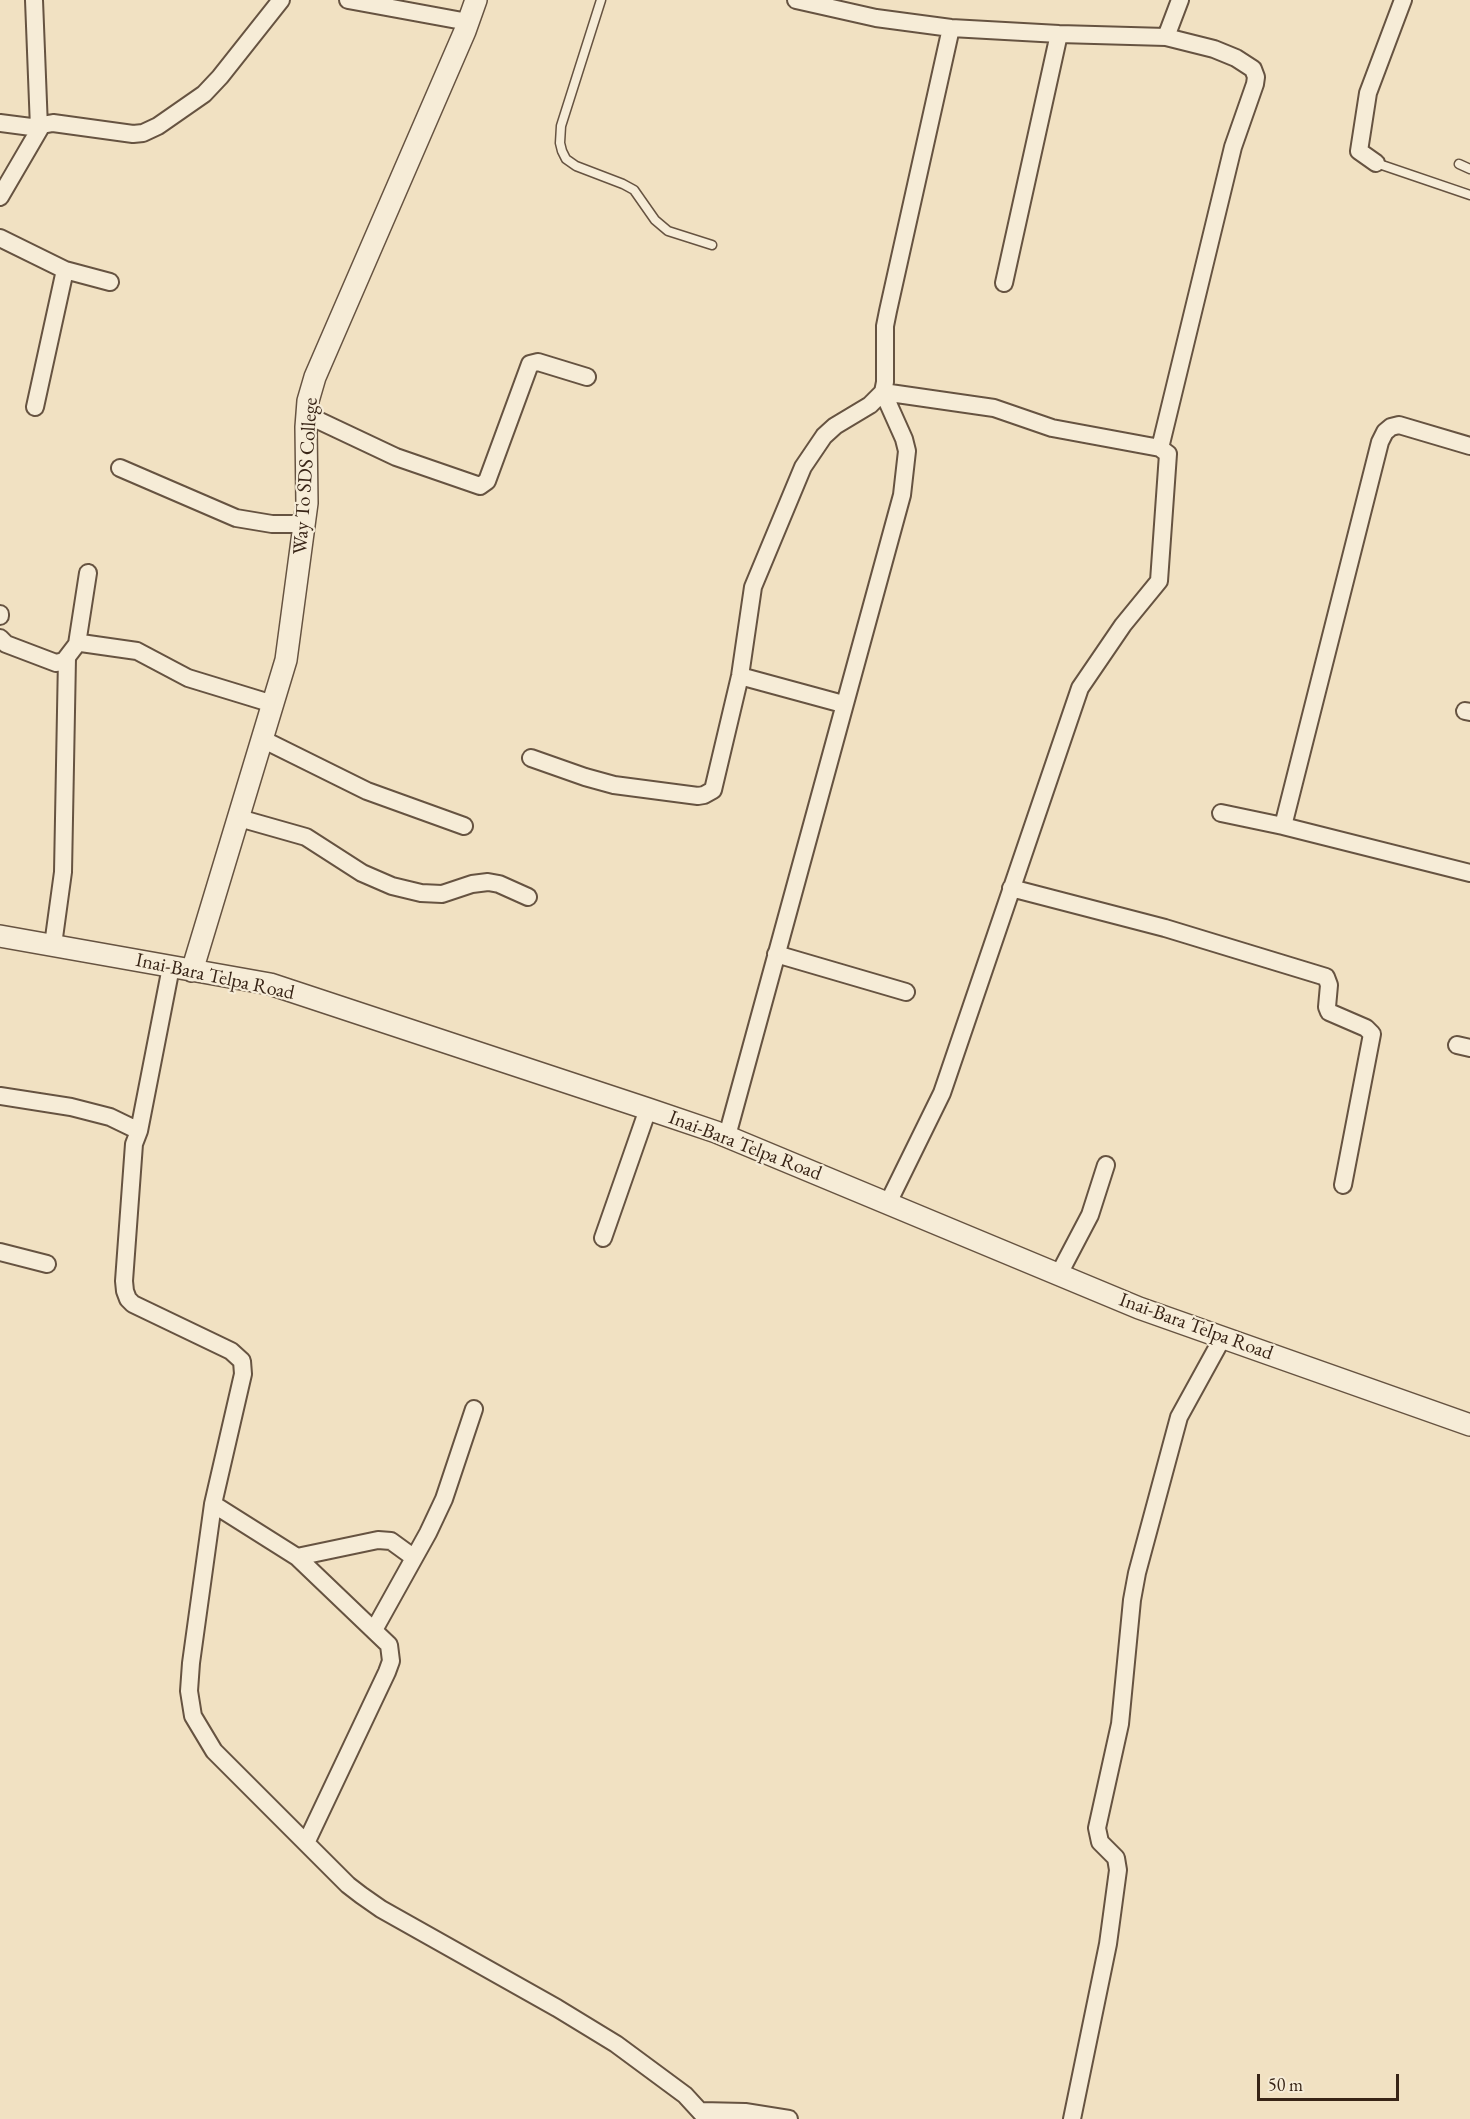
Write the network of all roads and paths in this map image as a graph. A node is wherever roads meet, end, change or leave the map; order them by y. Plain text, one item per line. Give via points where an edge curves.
1 (34, 0) edge
2 (281, 0) edge
3 (348, 0) edge
4 (476, 0) edge
5 (601, 0) edge
6 (796, 0) edge
7 (1180, 0) edge
8 (1403, 0) edge
9 (468, 22) junction
10 (951, 28) junction
11 (1059, 34) junction
12 (1166, 37) junction
13 (0, 123) edge
14 (39, 128) junction
15 (1376, 163) joint
16 (1459, 164) dead end
17 (1470, 169) edge
18 (1470, 195) edge
19 (0, 197) edge
20 (0, 238) edge
21 (712, 245) dead end
22 (65, 270) junction
23 (110, 282) dead end
24 (1004, 283) dead end
25 (587, 377) dead end
26 (883, 392) junction
27 (35, 407) dead end
28 (307, 415) junction
29 (1470, 446) edge
30 (1160, 448) junction
31 (120, 468) dead end
32 (304, 524) junction
33 (88, 573) dead end
34 (0, 638) edge
35 (77, 644) junction
36 (67, 658) junction
37 (740, 676) junction
38 (273, 704) junction
39 (843, 704) junction
40 (262, 739) junction
41 (531, 758) dead end
42 (1221, 813) dead end
43 (238, 818) junction
44 (464, 826) dead end
45 (1283, 826) junction
46 (1470, 873) edge
47 (1011, 888) junction
48 (528, 897) dead end
49 (0, 936) edge
50 (53, 945) junction
51 (776, 954) junction
52 (171, 967) junction
53 (192, 971) junction
54 (906, 992) dead end
55 (0, 1096) edge
56 (648, 1109) junction
57 (139, 1131) junction
58 (727, 1136) junction
59 (1107, 1165) dead end
60 (1343, 1185) dead end
61 (888, 1203) junction
62 (603, 1238) dead end
63 (0, 1252) edge
64 (47, 1264) dead end
65 (1059, 1274) junction
66 (1223, 1337) junction
67 (474, 1409) dead end
68 (1470, 1425) edge
69 (213, 1504) junction
70 (297, 1557) junction
71 (413, 1557) junction
72 (374, 1630) junction
73 (306, 1843) junction
74 (704, 2115) edge
75 (789, 2119) edge
76 (1072, 2119) edge

1 - 14 street
2 - 14 street via 220,77 158,126 133,134 49,123
3 - 9 street
4 - 9 street, Way To SDS College
5 - 21 lane via 561,126 562,151 576,166 634,190 668,231
6 - 10 street via 876,18
7 - 12 street
8 - 15 street via 1366,104 1359,151
9 - 28 street, Way To SDS College via 315,377
10 - 11 street
10 - 26 street via 888,311
11 - 12 street
11 - 24 street
12 - 30 street via 1236,58 1253,69 1256,77 1233,147
13 - 14 street
14 - 19 street
15 - 18 lane
16 - 17 lane
20 - 22 street
22 - 23 street
22 - 27 street
25 - 28 street via 538,362 530,364 487,481 480,486 396,458
26 - 30 street via 994,408 1053,428
26 - 37 street via 824,436 803,467 753,587
26 - 39 street via 904,439 905,472 902,495
28 - 32 street, Way To SDS College
29 - 45 street via 1400,425 1385,432 1380,442
30 - 47 street via 1168,454 1159,581 1080,688
31 - 32 street via 236,518
32 - 38 street, Way To SDS College via 286,660
33 - 35 street
34 - 36 street via 50,662 60,663
35 - 36 street
35 - 38 street via 137,651 188,678
36 - 50 street via 63,872
37 - 39 street
37 - 41 street via 716,784 704,795 615,784
38 - 40 street, Way To SDS College
39 - 51 street
40 - 43 street, Way To SDS College
40 - 44 street via 367,791
42 - 45 street
43 - 48 street via 306,837 362,873 392,886 442,894 488,882
43 - 53 street, Way To SDS College
45 - 46 street
47 - 60 street via 1165,928 1326,977 1329,1012 1371,1031 1372,1038
47 - 61 street via 942,1093
49 - 50 street, Inai-Bara Telpa Road
50 - 52 street, Inai-Bara Telpa Road
51 - 54 street
51 - 58 street
52 - 53 street, Inai-Bara Telpa Road
52 - 57 street
53 - 56 street, Inai-Bara Telpa Road via 270,984
55 - 57 street via 110,1117
56 - 58 street, Inai-Bara Telpa Road
56 - 62 street
57 - 69 street via 134,1144 124,1281 128,1299 231,1351 243,1366
58 - 61 street, Inai-Bara Telpa Road
59 - 65 street via 1090,1215
61 - 65 street, Inai-Bara Telpa Road
63 - 64 street
65 - 66 street, Inai-Bara Telpa Road via 1139,1308
66 - 68 street, Inai-Bara Telpa Road
66 - 76 street via 1179,1417 1137,1574 1120,1724 1097,1828 1100,1842 1116,1858 1118,1870 1108,1944
67 - 71 street via 444,1499
69 - 70 street
69 - 73 street via 190,1663 193,1716 214,1751
70 - 71 street via 378,1539 391,1541
70 - 72 street
71 - 72 street
72 - 73 street via 389,1645 391,1661
73 - 74 street via 348,1885 381,1909 616,2044 685,2095
74 - 75 street via 745,2112

